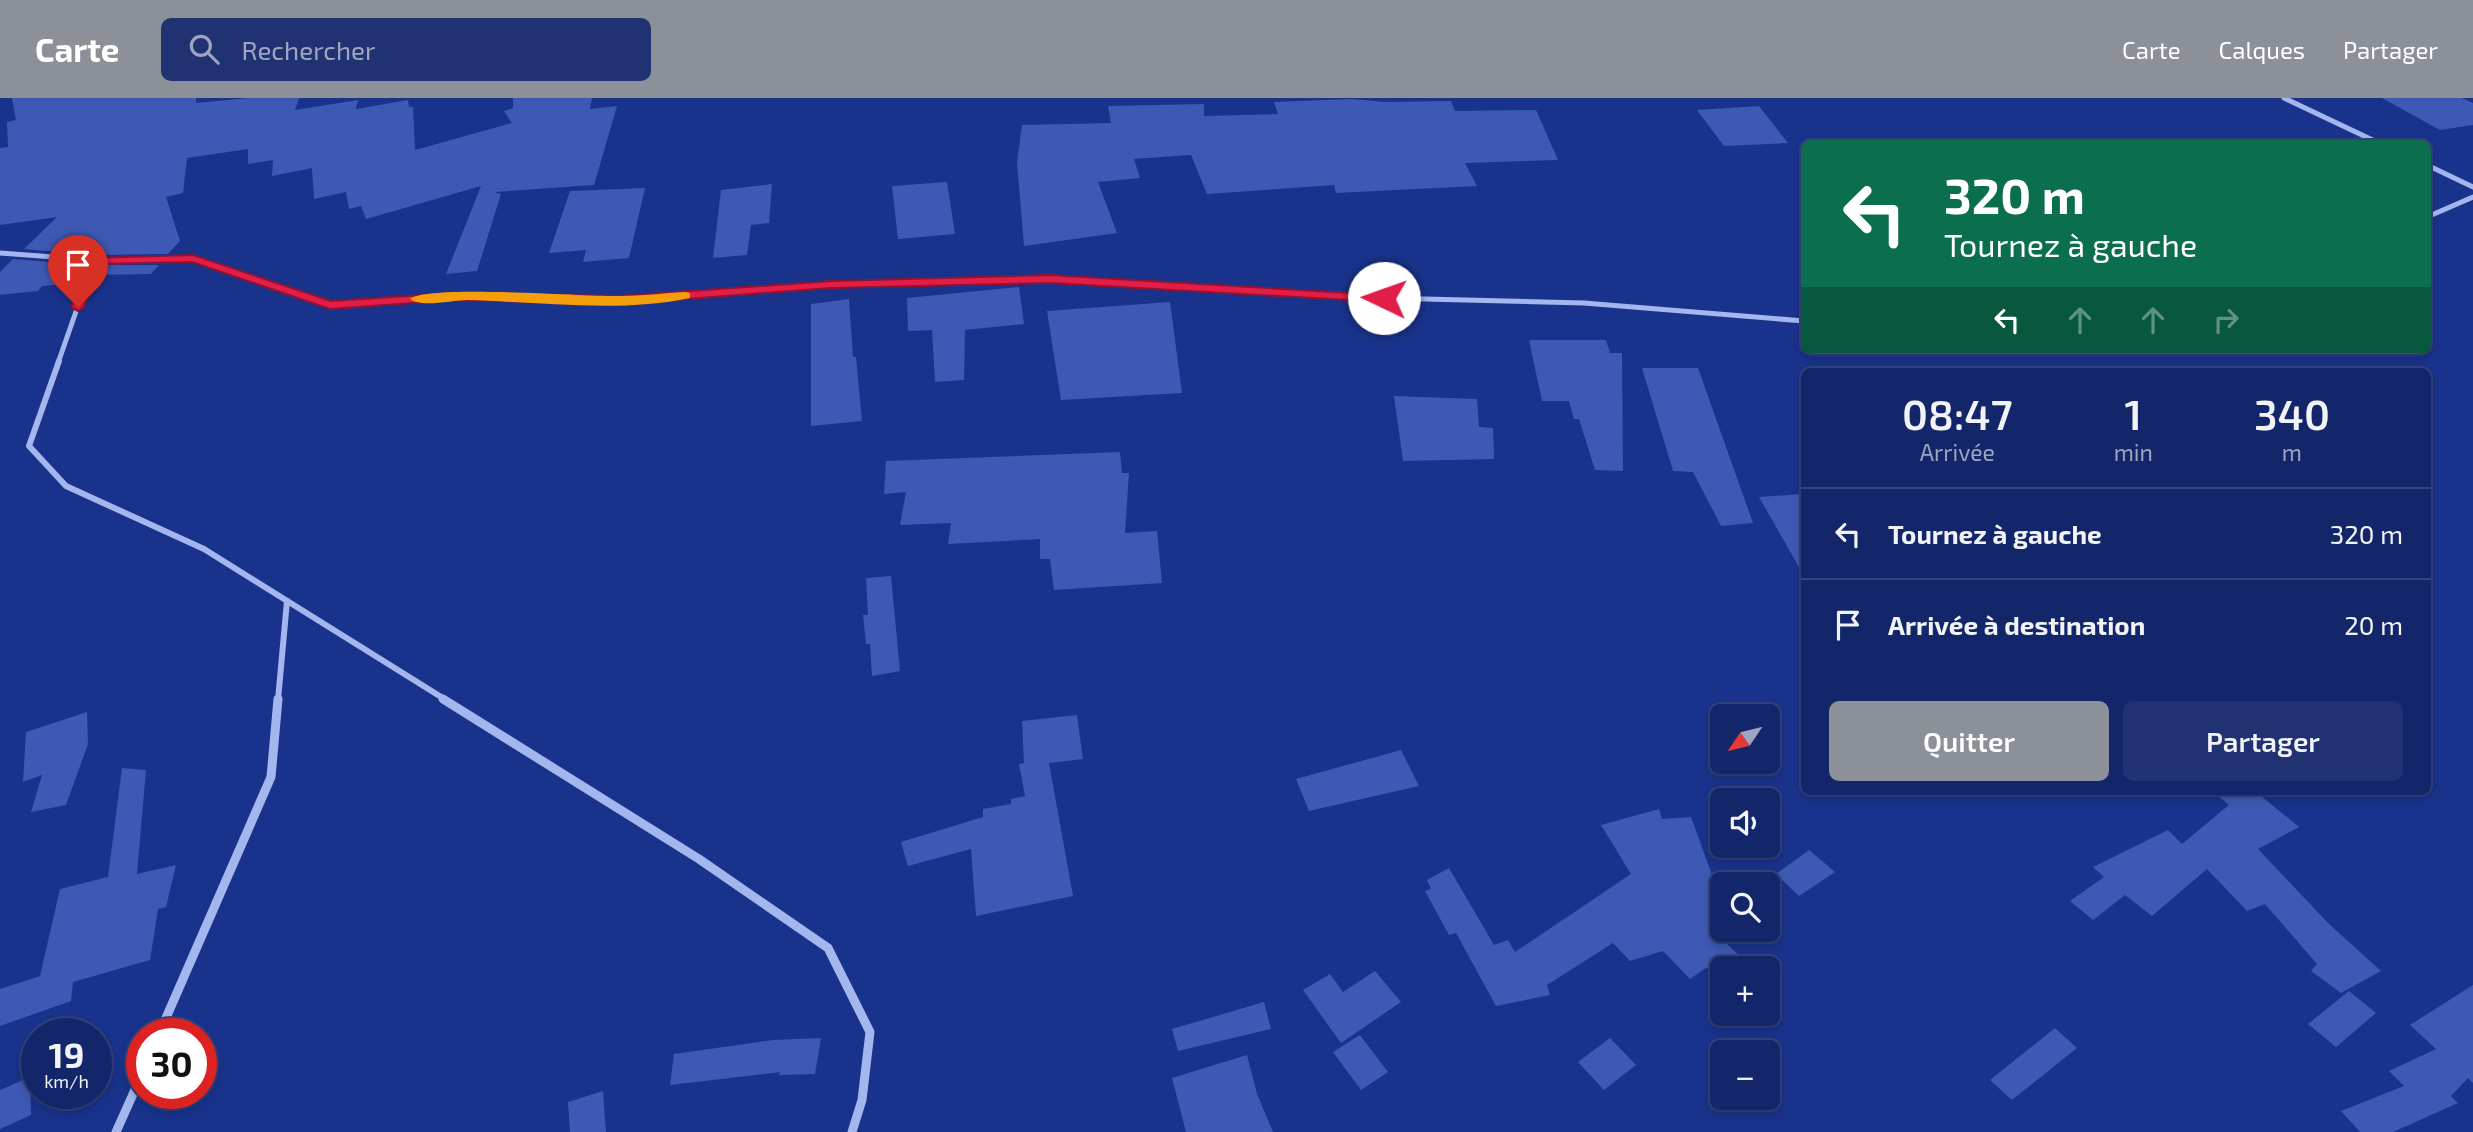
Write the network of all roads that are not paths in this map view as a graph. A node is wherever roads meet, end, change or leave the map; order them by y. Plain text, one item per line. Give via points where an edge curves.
1 (2284, 98) edge
2 (2373, 140) edge
3 (2431, 167) edge
4 (2473, 187) edge
5 (2473, 197) edge
6 (2431, 215) edge
7 (0, 253) edge
8 (94, 260) junction
9 (1801, 321) edge
10 (287, 601) junction
11 (166, 1018) edge
12 (126, 1109) edge
13 (116, 1132) edge
14 (852, 1132) edge

1 - 2 street
3 - 4 street
5 - 6 street
7 - 8 street
8 - 9 street via 193,259 330,305 454,296 620,300 831,285 1050,279 1384,298 1584,303
8 - 10 street via 29,446 66,486 204,549
10 - 11 street via 271,777
10 - 14 street via 699,859 828,948 870,1032 862,1100
12 - 13 street

